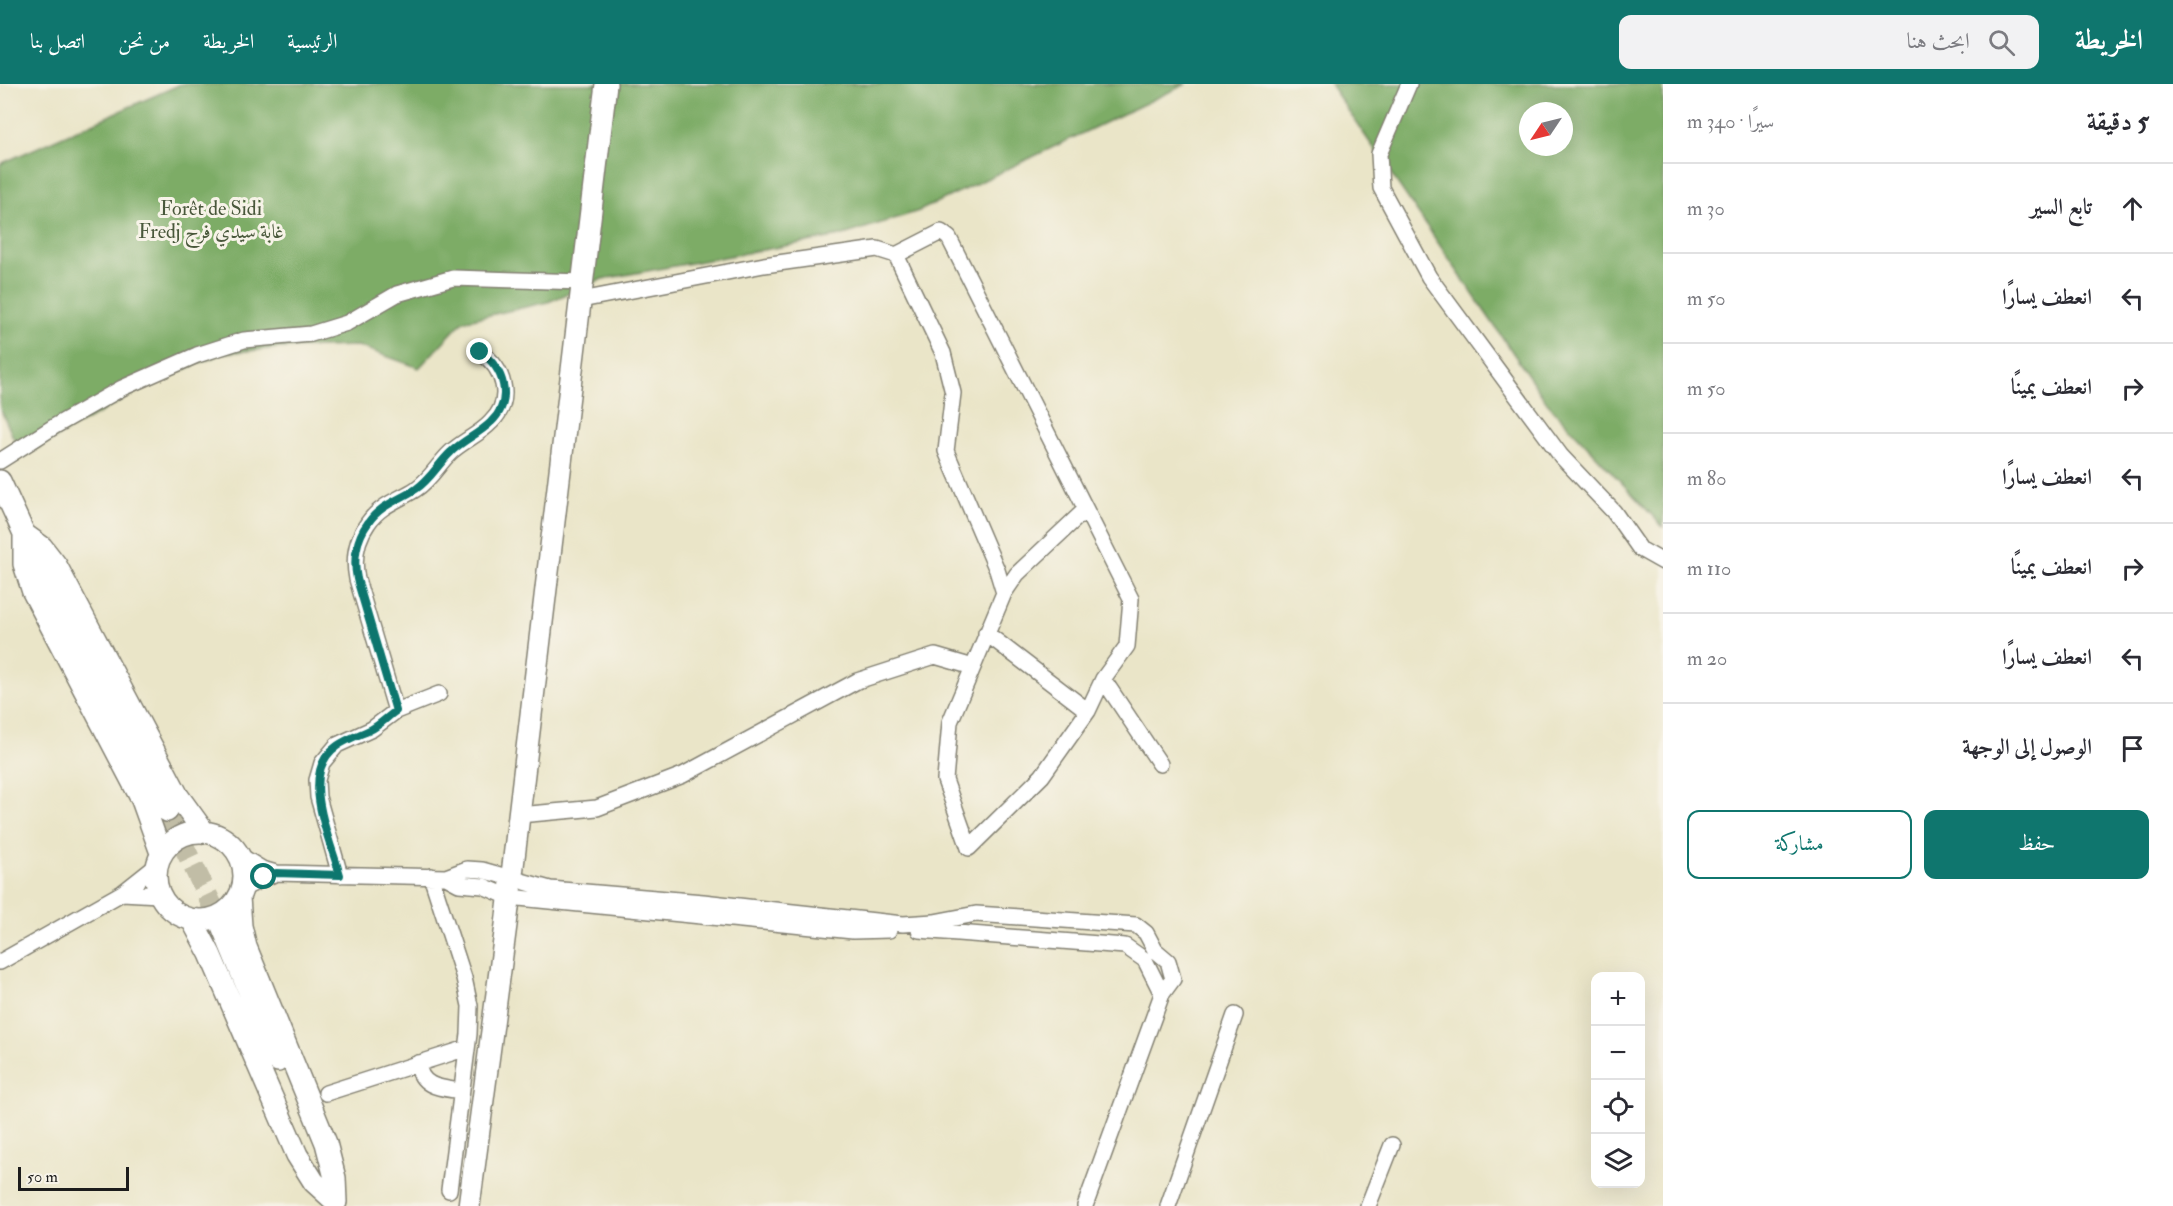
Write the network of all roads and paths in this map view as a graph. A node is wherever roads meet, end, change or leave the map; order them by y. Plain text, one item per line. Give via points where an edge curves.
1 (606, 84) edge
2 (1410, 84) edge
3 (896, 255) junction
4 (582, 291) junction
5 (480, 352) dead end
6 (0, 461) edge
7 (0, 481) edge
8 (1085, 510) junction
9 (24, 534) junction
10 (1663, 562) edge
11 (1004, 593) junction
12 (986, 633) junction
13 (973, 667) junction
14 (1103, 679) junction
15 (440, 694) dead end
16 (396, 711) junction
17 (1088, 711) junction
18 (1160, 764) dead end
19 (167, 811) tunnel mouth
20 (519, 814) junction
21 (204, 832) junction
22 (239, 855) junction
23 (159, 860) junction
24 (276, 873) junction
25 (340, 875) junction
26 (439, 876) junction
27 (511, 887) junction
28 (122, 893) junction
29 (241, 893) junction
30 (159, 895) junction
31 (701, 909) junction
32 (192, 920) junction
33 (222, 926) tunnel mouth
34 (0, 962) edge
35 (1162, 994) junction
36 (1235, 1015) dead end
37 (467, 1048) junction
38 (418, 1063) junction
39 (461, 1091) junction
40 (326, 1093) dead end
41 (1392, 1145) dead end
42 (449, 1190) dead end
43 (337, 1204) edge
44 (469, 1206) edge
45 (1085, 1206) edge
46 (1168, 1206) edge
47 (1368, 1206) edge

1 - 4 main road
2 - 10 street via 1379,154 1381,188 1428,277 1561,456 1614,512 1640,549
3 - 4 street via 877,249
3 - 8 street via 941,232 949,238
3 - 11 street via 943,353 953,393 946,451
4 - 6 street via 453,278 397,294 347,323 311,334 244,340 197,356 122,388
4 - 20 main road
5 - 16 street via 494,363 502,379 504,396 495,419 451,452 423,483 375,514 357,546 357,579
7 - 9 main road
8 - 11 street via 1025,566
8 - 14 street via 1131,599 1127,646
9 - 19 main road
9 - 21 main road via 42,547 56,565 178,796
9 - 23 main road via 24,564 33,592 145,806
11 - 12 street
12 - 13 street
12 - 17 street
13 - 17 street via 950,722 945,780 969,848 1042,776
13 - 20 street via 935,656 897,668 857,681 683,775 597,808
14 - 17 street
14 - 18 street
15 - 16 street
16 - 25 street via 372,729 338,746 319,771 318,797
20 - 27 main road
21 - 22 main road via 224,840
21 - 23 main road via 179,836
22 - 24 street
22 - 29 main road via 243,868
23 - 28 street
23 - 30 main road via 155,881
24 - 25 street
24 - 29 street
25 - 26 street
26 - 27 street via 459,884
26 - 37 street via 468,992
27 - 31 street
27 - 44 main road
28 - 30 street
28 - 34 street
29 - 32 main road via 231,908 219,916 206,921
29 - 43 main road via 241,926 246,946 330,1154
30 - 32 main road via 178,916
31 - 35 street via 852,931 910,930 1117,944 1139,953
31 - 35 street via 903,924 976,914 1130,924 1146,933 1155,950 1172,966 1173,979
32 - 43 main road via 301,1162 314,1182
33 - 43 main road
35 - 45 street
36 - 46 street
37 - 38 street
37 - 39 street
38 - 39 street via 430,1085
38 - 40 street
39 - 42 street
41 - 47 street

